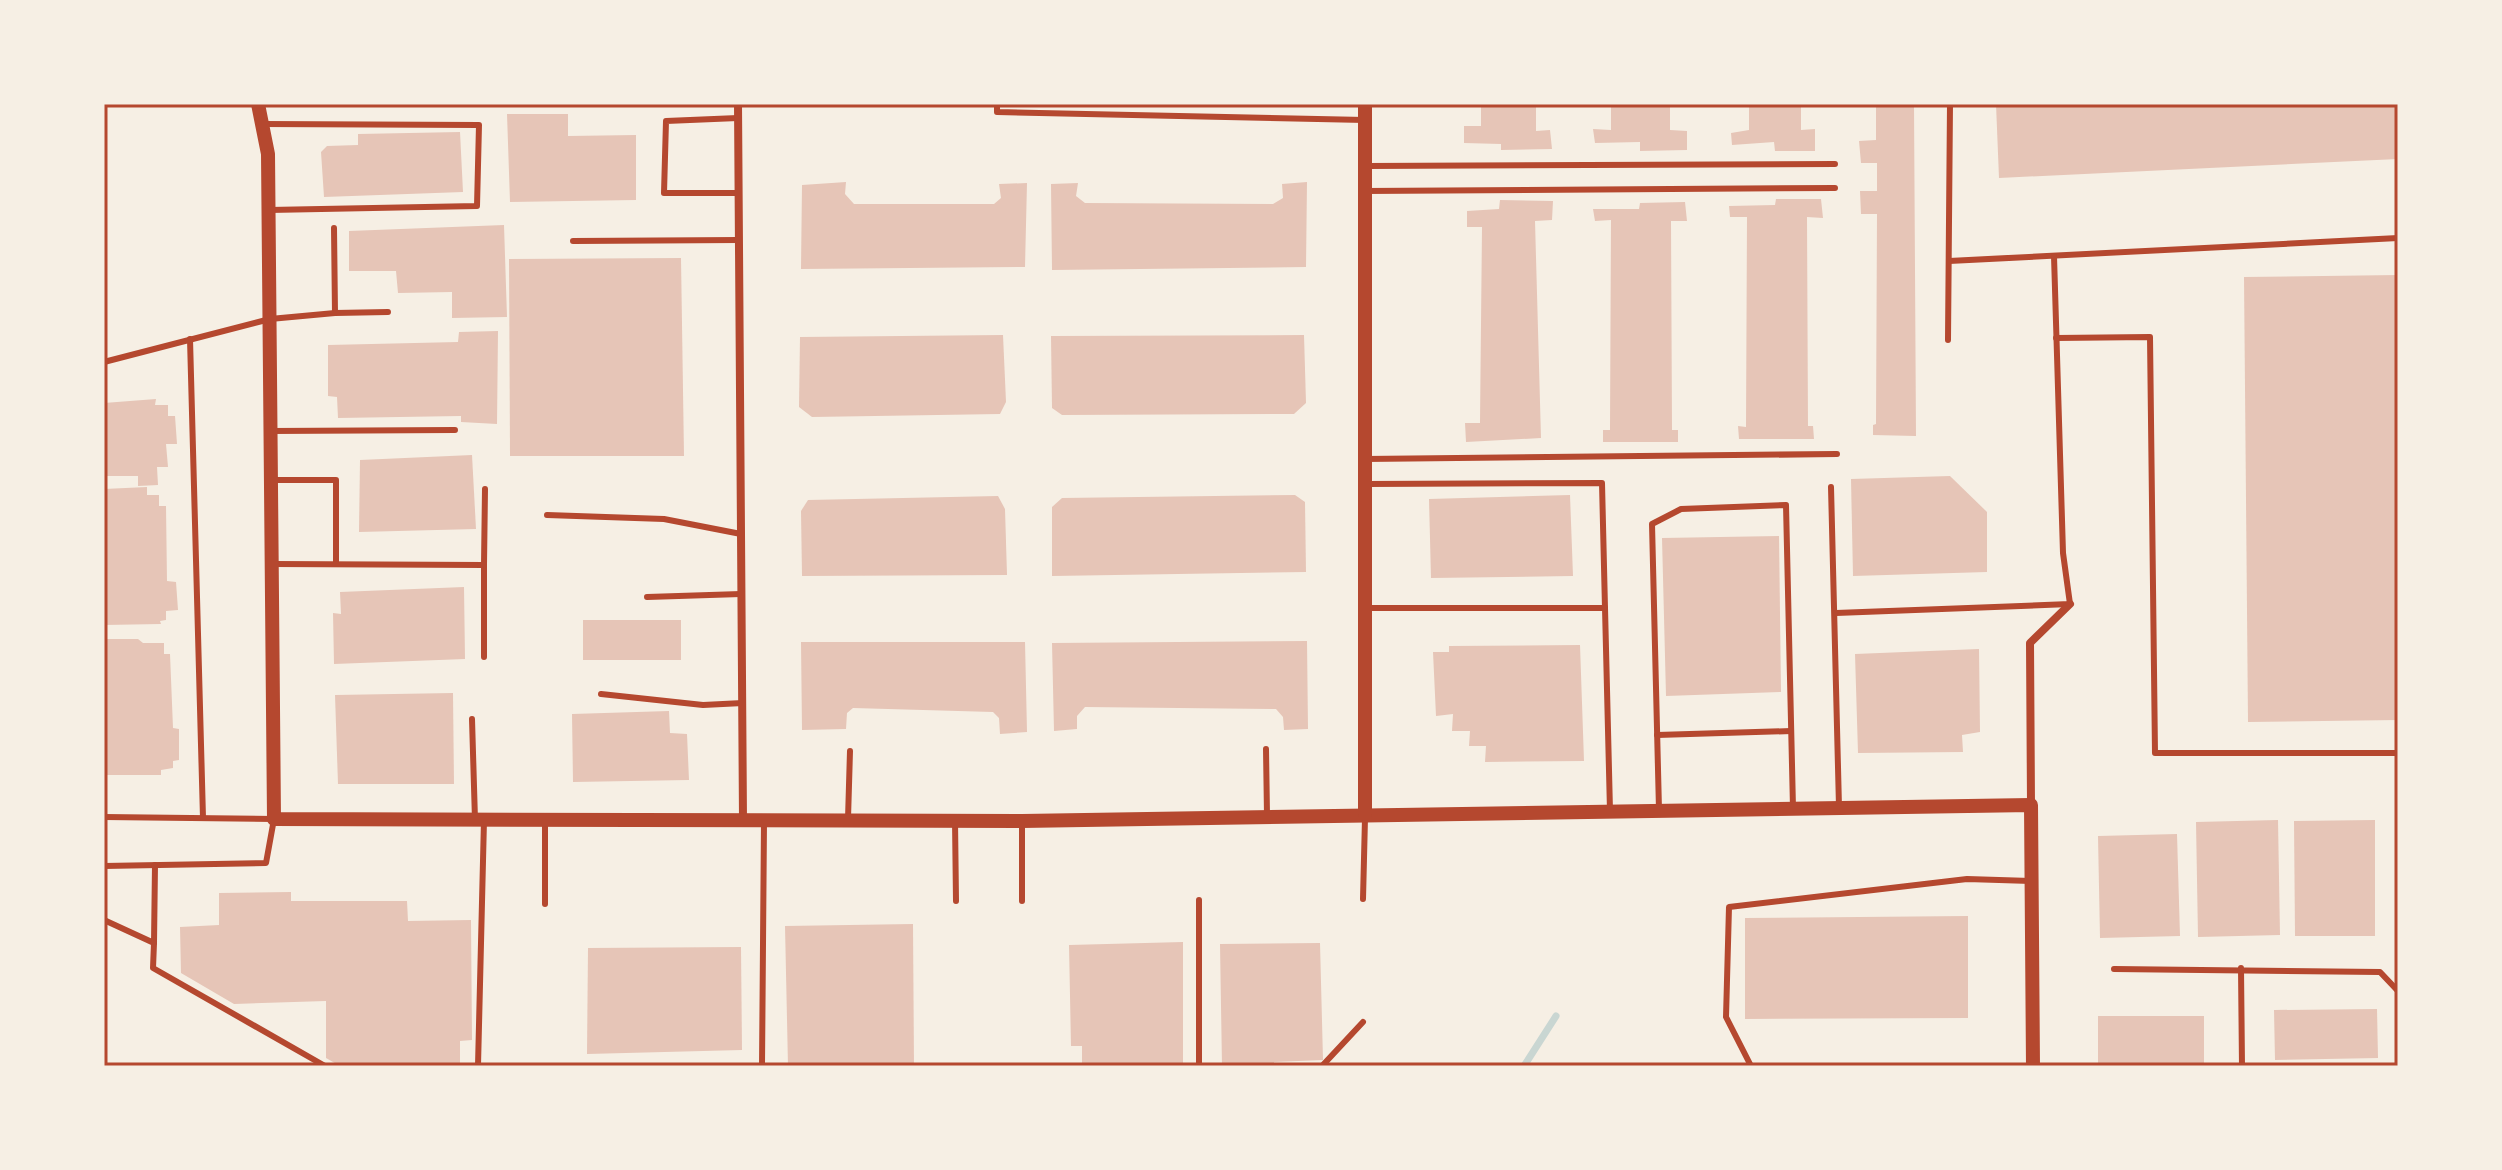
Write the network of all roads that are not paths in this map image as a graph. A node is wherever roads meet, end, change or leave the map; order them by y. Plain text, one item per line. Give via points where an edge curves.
1 (258, 104) edge
2 (738, 104) edge
3 (997, 104) edge
4 (1950, 104) edge
5 (1365, 112) edge
6 (738, 118) junction
7 (262, 124) junction
8 (1835, 164) dead end
9 (1365, 166) junction
10 (1835, 188) dead end
11 (1364, 191) junction
12 (739, 193) junction
13 (269, 210) junction
14 (334, 228) dead end
15 (2398, 238) edge
16 (739, 240) junction
17 (573, 241) dead end
18 (2054, 256) junction
19 (1949, 261) junction
20 (388, 312) dead end
21 (335, 313) junction
22 (270, 319) junction
23 (2056, 338) junction
24 (190, 339) junction
25 (1948, 340) dead end
26 (104, 362) edge
27 (455, 430) dead end
28 (271, 431) junction
29 (1837, 454) dead end
30 (1365, 459) junction
31 (272, 480) junction
32 (1365, 484) junction
33 (1831, 487) dead end
34 (485, 489) dead end
35 (547, 515) dead end
36 (741, 534) junction
37 (273, 564) junction
38 (336, 564) junction
39 (484, 565) junction
40 (741, 594) junction
41 (647, 597) dead end
42 (2070, 604) junction
43 (1365, 608) junction
44 (1605, 608) junction
45 (1836, 613) junction
46 (484, 657) dead end
47 (601, 694) dead end
48 (743, 703) junction
49 (472, 719) dead end
50 (1791, 731) junction
51 (1657, 735) junction
52 (1266, 749) dead end
53 (850, 751) dead end
54 (2398, 753) edge
55 (2031, 805) junction
56 (1793, 808) junction
57 (1840, 808) junction
58 (1659, 810) junction
59 (1610, 811) junction
60 (1365, 814) junction
61 (1267, 815) junction
62 (104, 817) edge
63 (203, 818) junction
64 (274, 819) junction
65 (848, 819) junction
66 (480, 820) junction
67 (545, 820) junction
68 (743, 820) junction
69 (764, 820) junction
70 (955, 820) junction
71 (1022, 821) junction
72 (155, 865) junction
73 (104, 866) edge
74 (2032, 881) junction
75 (1363, 899) dead end
76 (1199, 900) dead end
77 (956, 901) dead end
78 (1022, 901) dead end
79 (545, 904) dead end
80 (104, 920) edge
81 (154, 943) junction
82 (2241, 968) junction
83 (2114, 969) dead end
84 (2398, 991) edge
85 (1363, 1022) dead end
86 (325, 1066) edge
87 (478, 1066) edge
88 (762, 1066) edge
89 (1199, 1066) edge
90 (1322, 1066) edge
91 (1751, 1066) edge
92 (2033, 1066) edge
93 (2242, 1066) edge

1 - 7 street
2 - 6 street
3 - 5 lane via 997,112
4 - 19 lane
5 - 9 street
6 - 12 street
6 - 12 lane via 666,121 664,193
7 - 13 street
7 - 13 lane via 479,125 477,206
8 - 9 lane
9 - 11 street
10 - 11 lane
11 - 30 street
12 - 16 street
13 - 22 street
14 - 21 lane
15 - 18 lane
16 - 17 lane
16 - 36 street
18 - 19 lane
18 - 23 lane
19 - 25 lane
20 - 21 lane
21 - 22 lane
22 - 24 lane
22 - 28 street
23 - 42 lane via 2063,553
23 - 54 lane via 2150,337 2155,753
24 - 26 lane
24 - 63 lane
27 - 28 lane
28 - 31 street
29 - 30 lane
30 - 32 street
31 - 37 street
31 - 38 lane via 336,480
32 - 43 street
32 - 44 lane via 1602,483
33 - 45 lane
34 - 39 lane
35 - 36 lane via 664,519
36 - 40 street
37 - 38 lane
37 - 64 street
38 - 39 lane
39 - 46 lane
40 - 41 lane
40 - 48 street
42 - 45 lane
42 - 55 street via 2030,643
43 - 44 lane
43 - 60 street
44 - 59 lane
45 - 57 lane
47 - 48 lane via 703,705
48 - 68 street
49 - 66 lane
50 - 51 lane
50 - 51 lane via 1786,505 1681,509 1652,524
50 - 56 lane
51 - 58 lane
52 - 61 lane
53 - 65 lane
55 - 57 street
55 - 74 street
56 - 57 street
56 - 58 street
58 - 59 street
59 - 60 street
60 - 61 street
60 - 75 lane
61 - 71 street
62 - 63 lane
63 - 64 lane
64 - 66 street
64 - 72 lane via 266,863
65 - 69 street
65 - 70 street
66 - 67 street
66 - 87 lane
67 - 68 street
67 - 79 lane
68 - 69 street
69 - 88 lane
70 - 71 street
70 - 77 lane
71 - 78 lane
72 - 73 lane
72 - 81 lane
74 - 91 lane via 1967,879 1729,907 1726,1017
74 - 92 street
76 - 89 lane
80 - 81 lane
81 - 86 lane via 153,968
82 - 83 lane
82 - 84 lane via 2380,972
82 - 93 lane
85 - 90 lane

